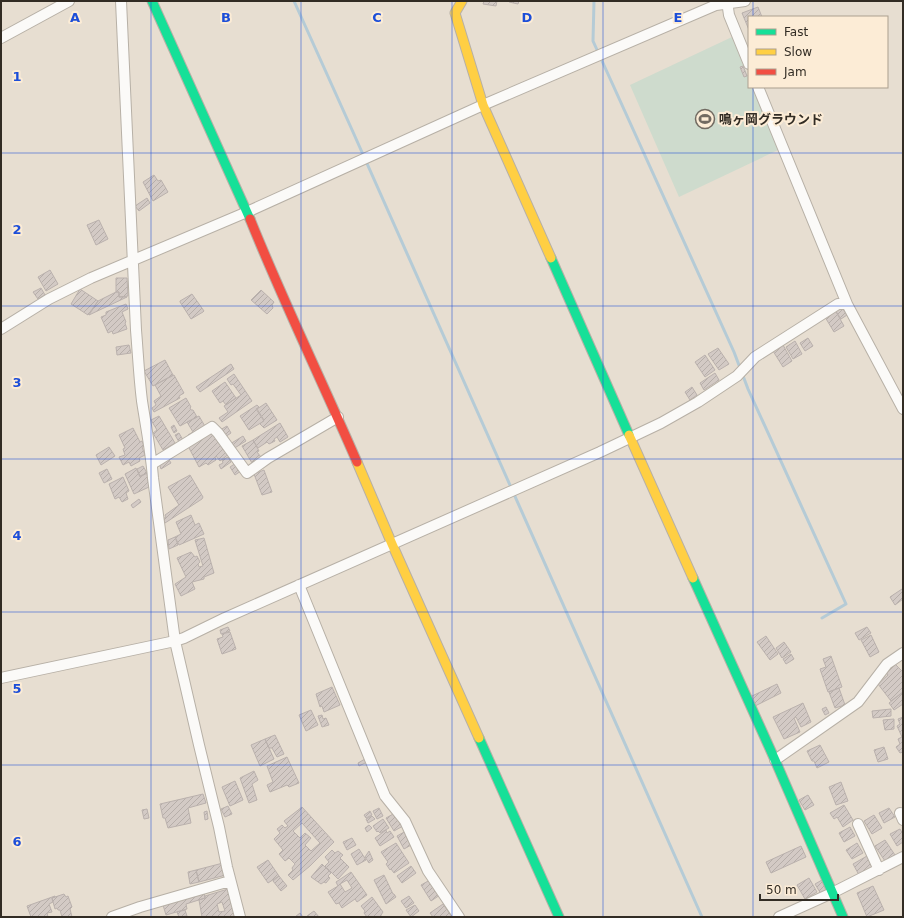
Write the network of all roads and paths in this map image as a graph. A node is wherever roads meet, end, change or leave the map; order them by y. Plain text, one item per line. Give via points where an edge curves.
1 (70, 1) edge
2 (121, 1) edge
3 (152, 1) edge
4 (462, 1) edge
5 (745, 1) edge
6 (727, 2) edge
7 (1, 38) edge
8 (748, 62) edge
9 (758, 88) edge
10 (484, 105) junction
11 (247, 212) junction
12 (133, 260) junction
13 (847, 304) junction
14 (1, 329) edge
15 (903, 409) edge
16 (338, 417) junction
17 (630, 438) junction
18 (152, 464) junction
19 (392, 544) junction
20 (299, 585) junction
21 (175, 641) junction
22 (903, 653) edge
23 (1, 678) edge
24 (775, 760) junction
25 (858, 824) dead end
26 (903, 858) edge
27 (879, 870) junction
28 (230, 882) junction
29 (832, 893) junction
30 (112, 917) edge
31 (240, 917) edge
32 (459, 917) edge
33 (559, 917) edge
34 (779, 917) edge
35 (843, 917) edge

1 - 7 street
2 - 12 street
3 - 11 street
4 - 10 street via 455,13
5 - 6 street
6 - 8 street via 729,15
6 - 10 street
9 - 13 street
10 - 11 street
10 - 17 street
11 - 12 street
11 - 16 street
12 - 14 street via 49,299
12 - 18 street via 139,373
13 - 15 street
13 - 17 street via 838,304 755,357 737,376 711,394
16 - 18 street via 247,473 212,427
16 - 19 street
17 - 19 street
17 - 24 street
18 - 21 street
19 - 20 street
19 - 33 street
20 - 21 street
20 - 32 street via 384,796 405,821 428,871
21 - 23 street
21 - 28 street
22 - 24 street via 887,664 858,702
24 - 29 street
25 - 27 street
26 - 27 street
27 - 29 street
28 - 30 street
28 - 31 street
29 - 34 street
29 - 35 street

